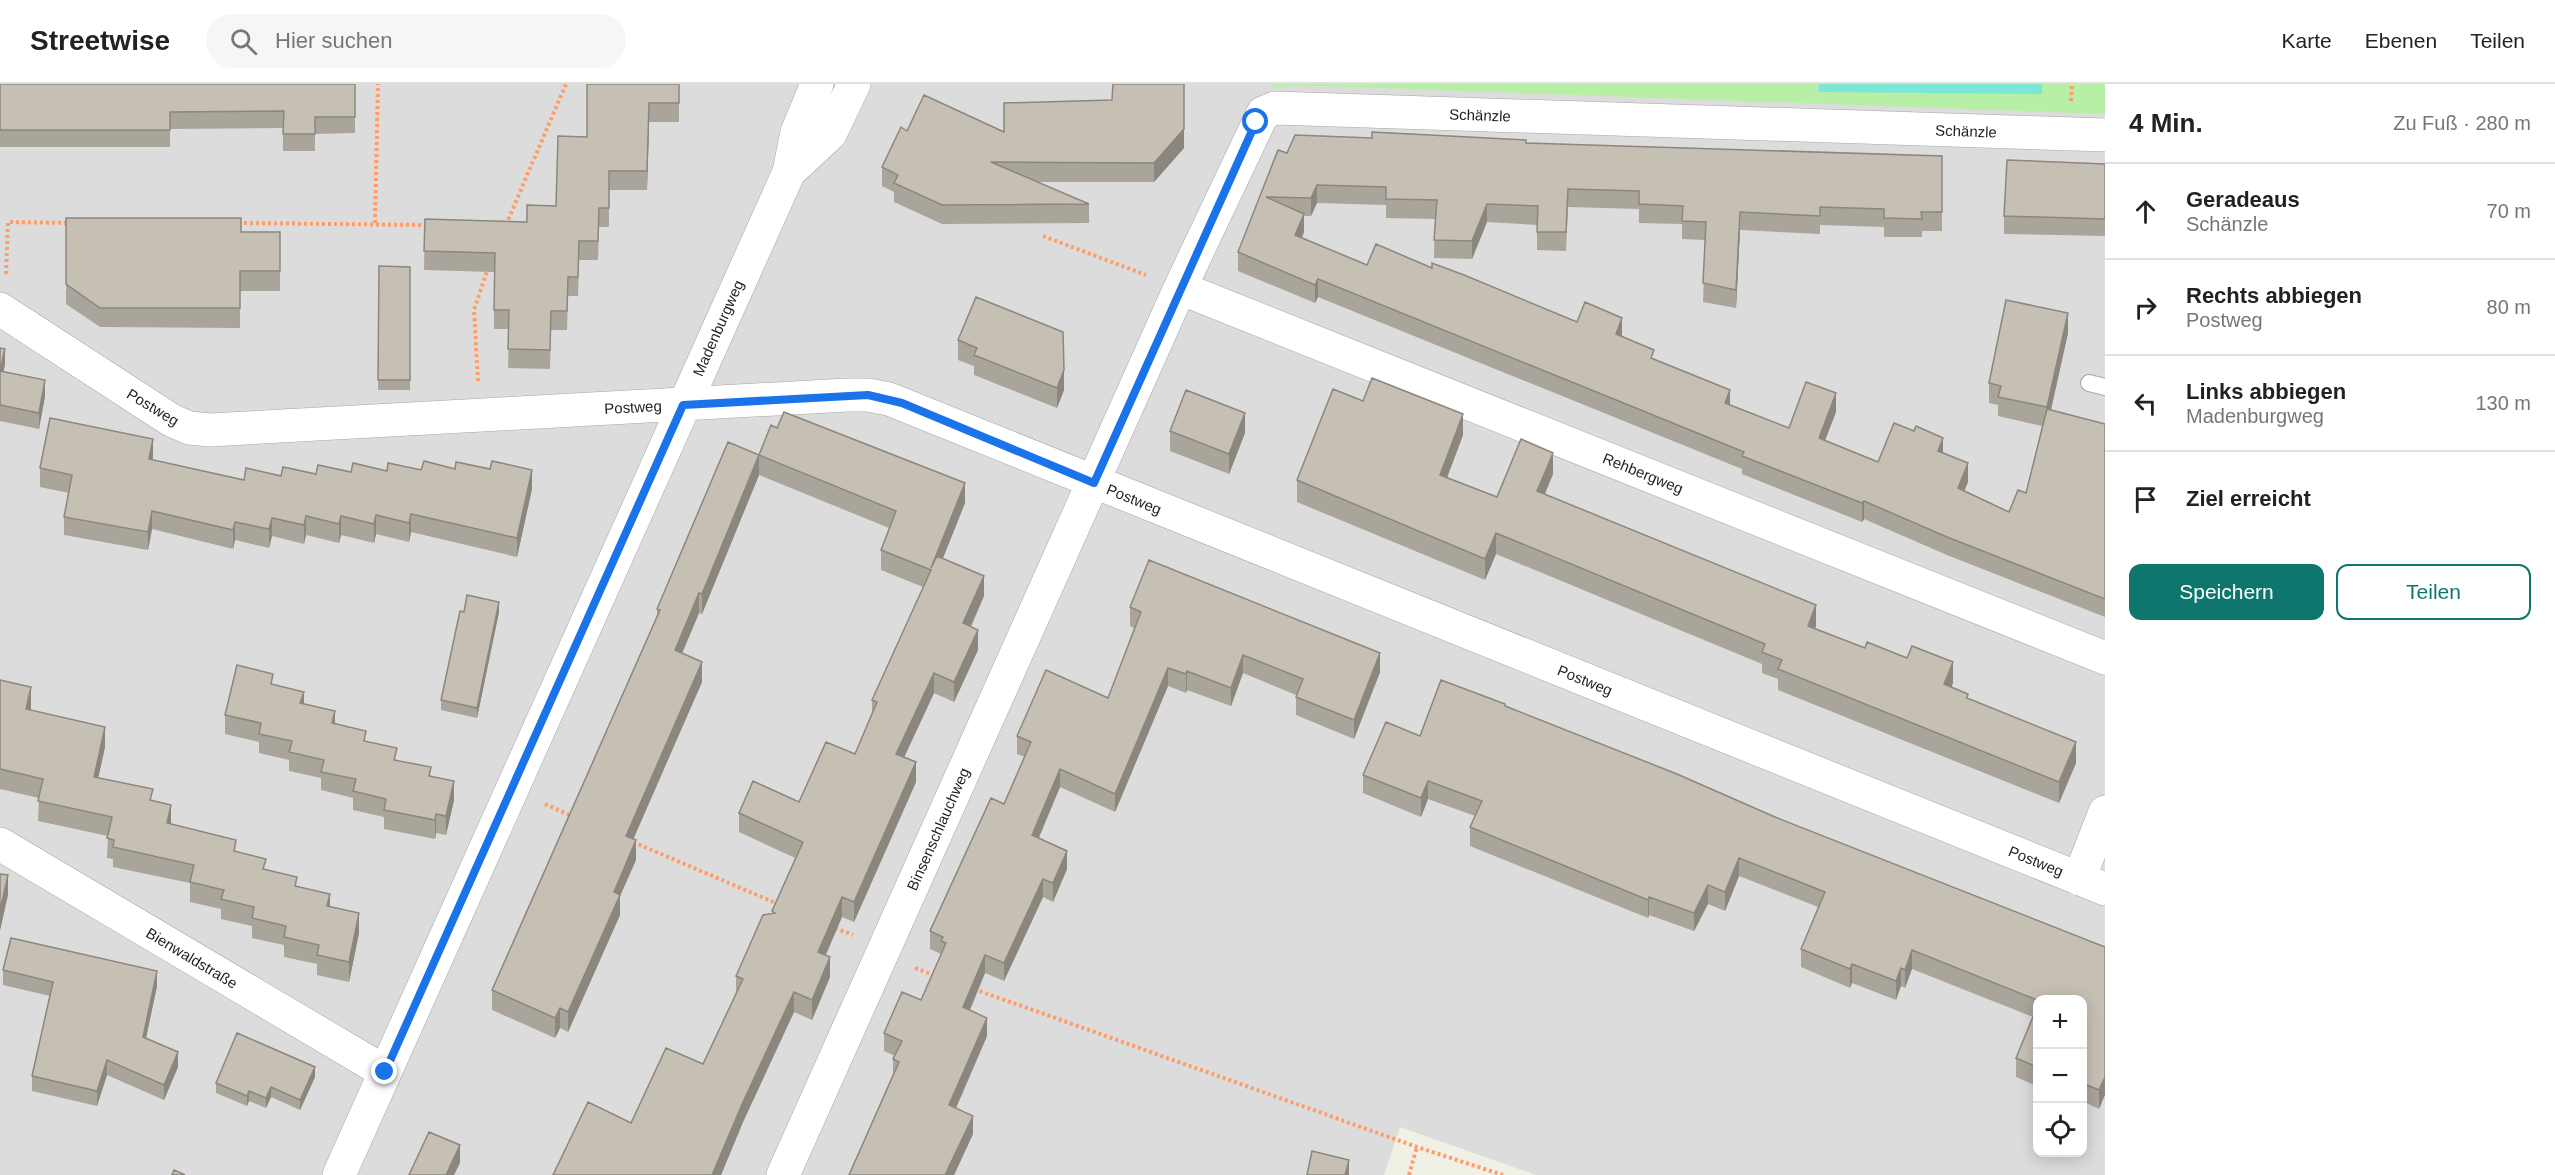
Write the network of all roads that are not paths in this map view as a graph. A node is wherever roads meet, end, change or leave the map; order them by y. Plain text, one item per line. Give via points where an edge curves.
1 (817, 84) edge
2 (854, 84) edge
3 (2105, 135) edge
4 (789, 172) junction
5 (1180, 288) junction
6 (2, 310) edge
7 (683, 405) junction
8 (1094, 483) junction
9 (2105, 657) edge
10 (2105, 812) edge
11 (0, 844) edge
12 (2092, 884) edge
13 (385, 1072) junction
14 (339, 1175) edge
15 (783, 1175) edge

1 - 4 street, Madenburgweg via 797,132
2 - 4 street, Madenburgweg via 830,134
3 - 5 street, Schänzle via 1275,108 1263,113 1256,122
4 - 7 street, Madenburgweg
5 - 8 street, Schänzle
5 - 9 street, Rehbergweg
6 - 7 street, Postweg via 189,428
7 - 8 street, Postweg via 868,395 902,403
7 - 13 street, Madenburgweg
8 - 12 street, Postweg
8 - 15 street, Binsenschlauchweg
10 - 12 street
11 - 13 street, Bienwaldstraße
13 - 14 street, Madenburgweg

